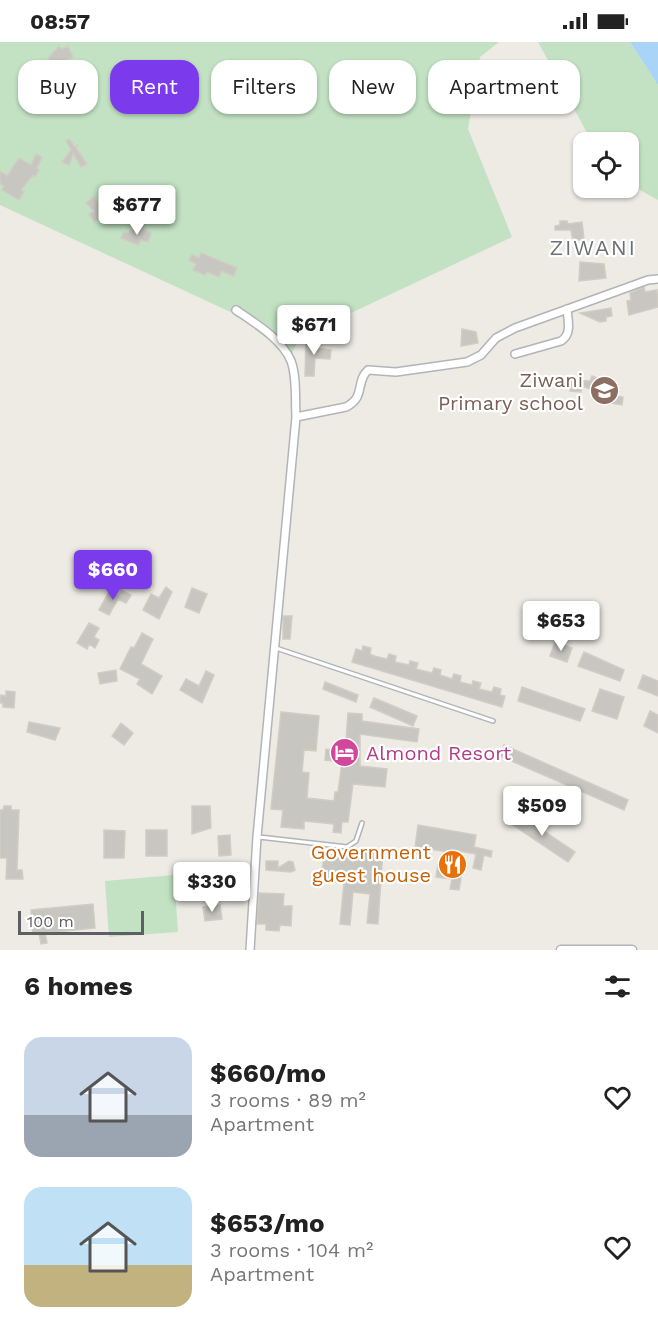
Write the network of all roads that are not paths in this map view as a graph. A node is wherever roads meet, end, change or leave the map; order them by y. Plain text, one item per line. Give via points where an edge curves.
1 (658, 279) edge
2 (567, 309) junction
3 (236, 310) dead end
4 (515, 354) dead end
5 (296, 417) junction
6 (275, 648) junction
7 (493, 722) dead end
8 (362, 823) dead end
9 (257, 837) junction
10 (250, 950) edge
11 (561, 950) edge
12 (607, 950) edge
13 (632, 950) edge

1 - 2 street
2 - 4 street via 566,338
2 - 5 street via 504,333 481,355 467,362 396,372 368,370 354,404
3 - 5 street via 285,351 291,362
5 - 6 street
6 - 7 lane
6 - 9 street
8 - 9 lane via 356,841 347,847
9 - 10 street
11 - 12 street
12 - 13 street

